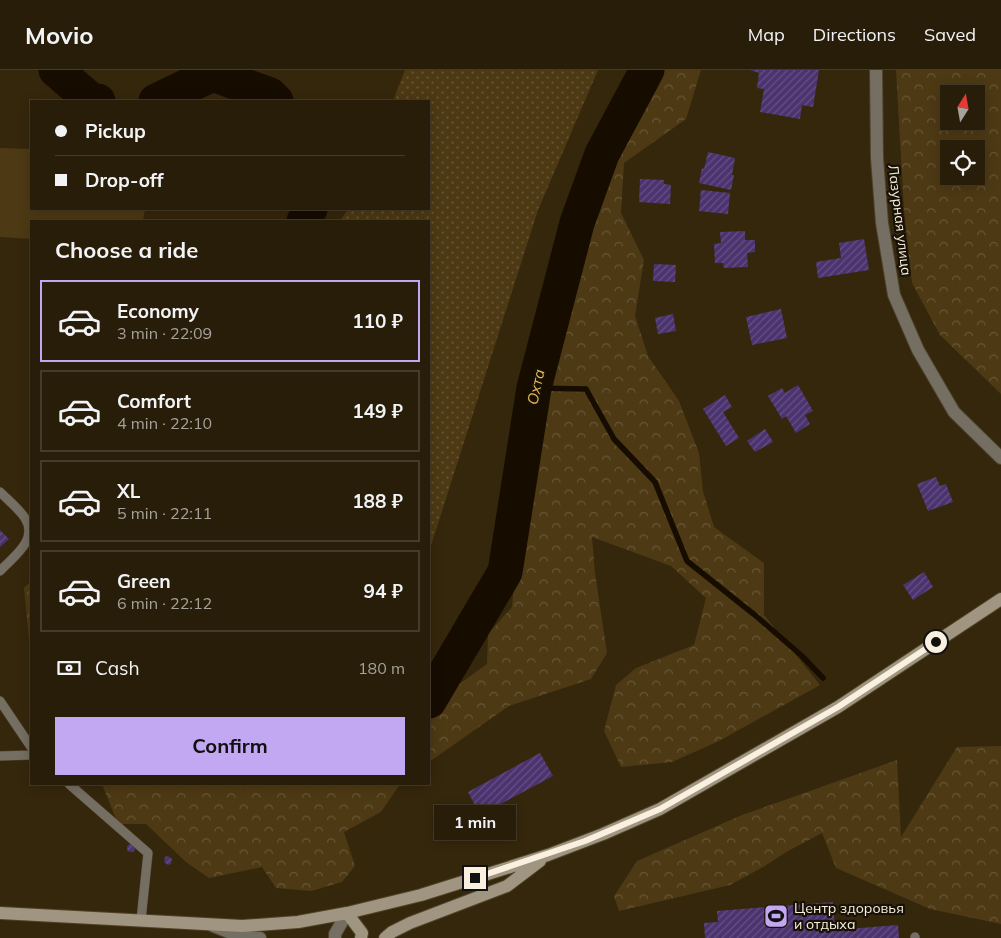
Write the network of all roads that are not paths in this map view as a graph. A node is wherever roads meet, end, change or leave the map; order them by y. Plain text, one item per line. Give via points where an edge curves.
1 (876, 70) edge
2 (1001, 458) edge
3 (0, 492) edge
4 (0, 571) edge
5 (1001, 598) edge
6 (0, 701) edge
7 (30, 746) edge
8 (30, 755) edge
9 (0, 756) edge
10 (70, 785) edge
11 (548, 855) junction
12 (0, 913) edge
13 (347, 914) junction
14 (141, 920) junction
15 (208, 924) junction
16 (260, 938) edge
17 (335, 938) edge
18 (362, 938) edge
19 (385, 938) edge

1 - 2 street, Лазурная улица via 882,223 894,295 918,350 954,412
3 - 4 lane via 26,519 30,533 25,546
5 - 11 main road via 838,707 668,804
6 - 7 lane
8 - 9 lane
10 - 14 lane via 148,853
11 - 13 main road via 421,895
11 - 19 main road via 507,886 410,923
12 - 14 main road
13 - 15 main road via 242,926
13 - 17 street
13 - 18 main road via 362,932
14 - 15 main road
15 - 16 street via 239,936

